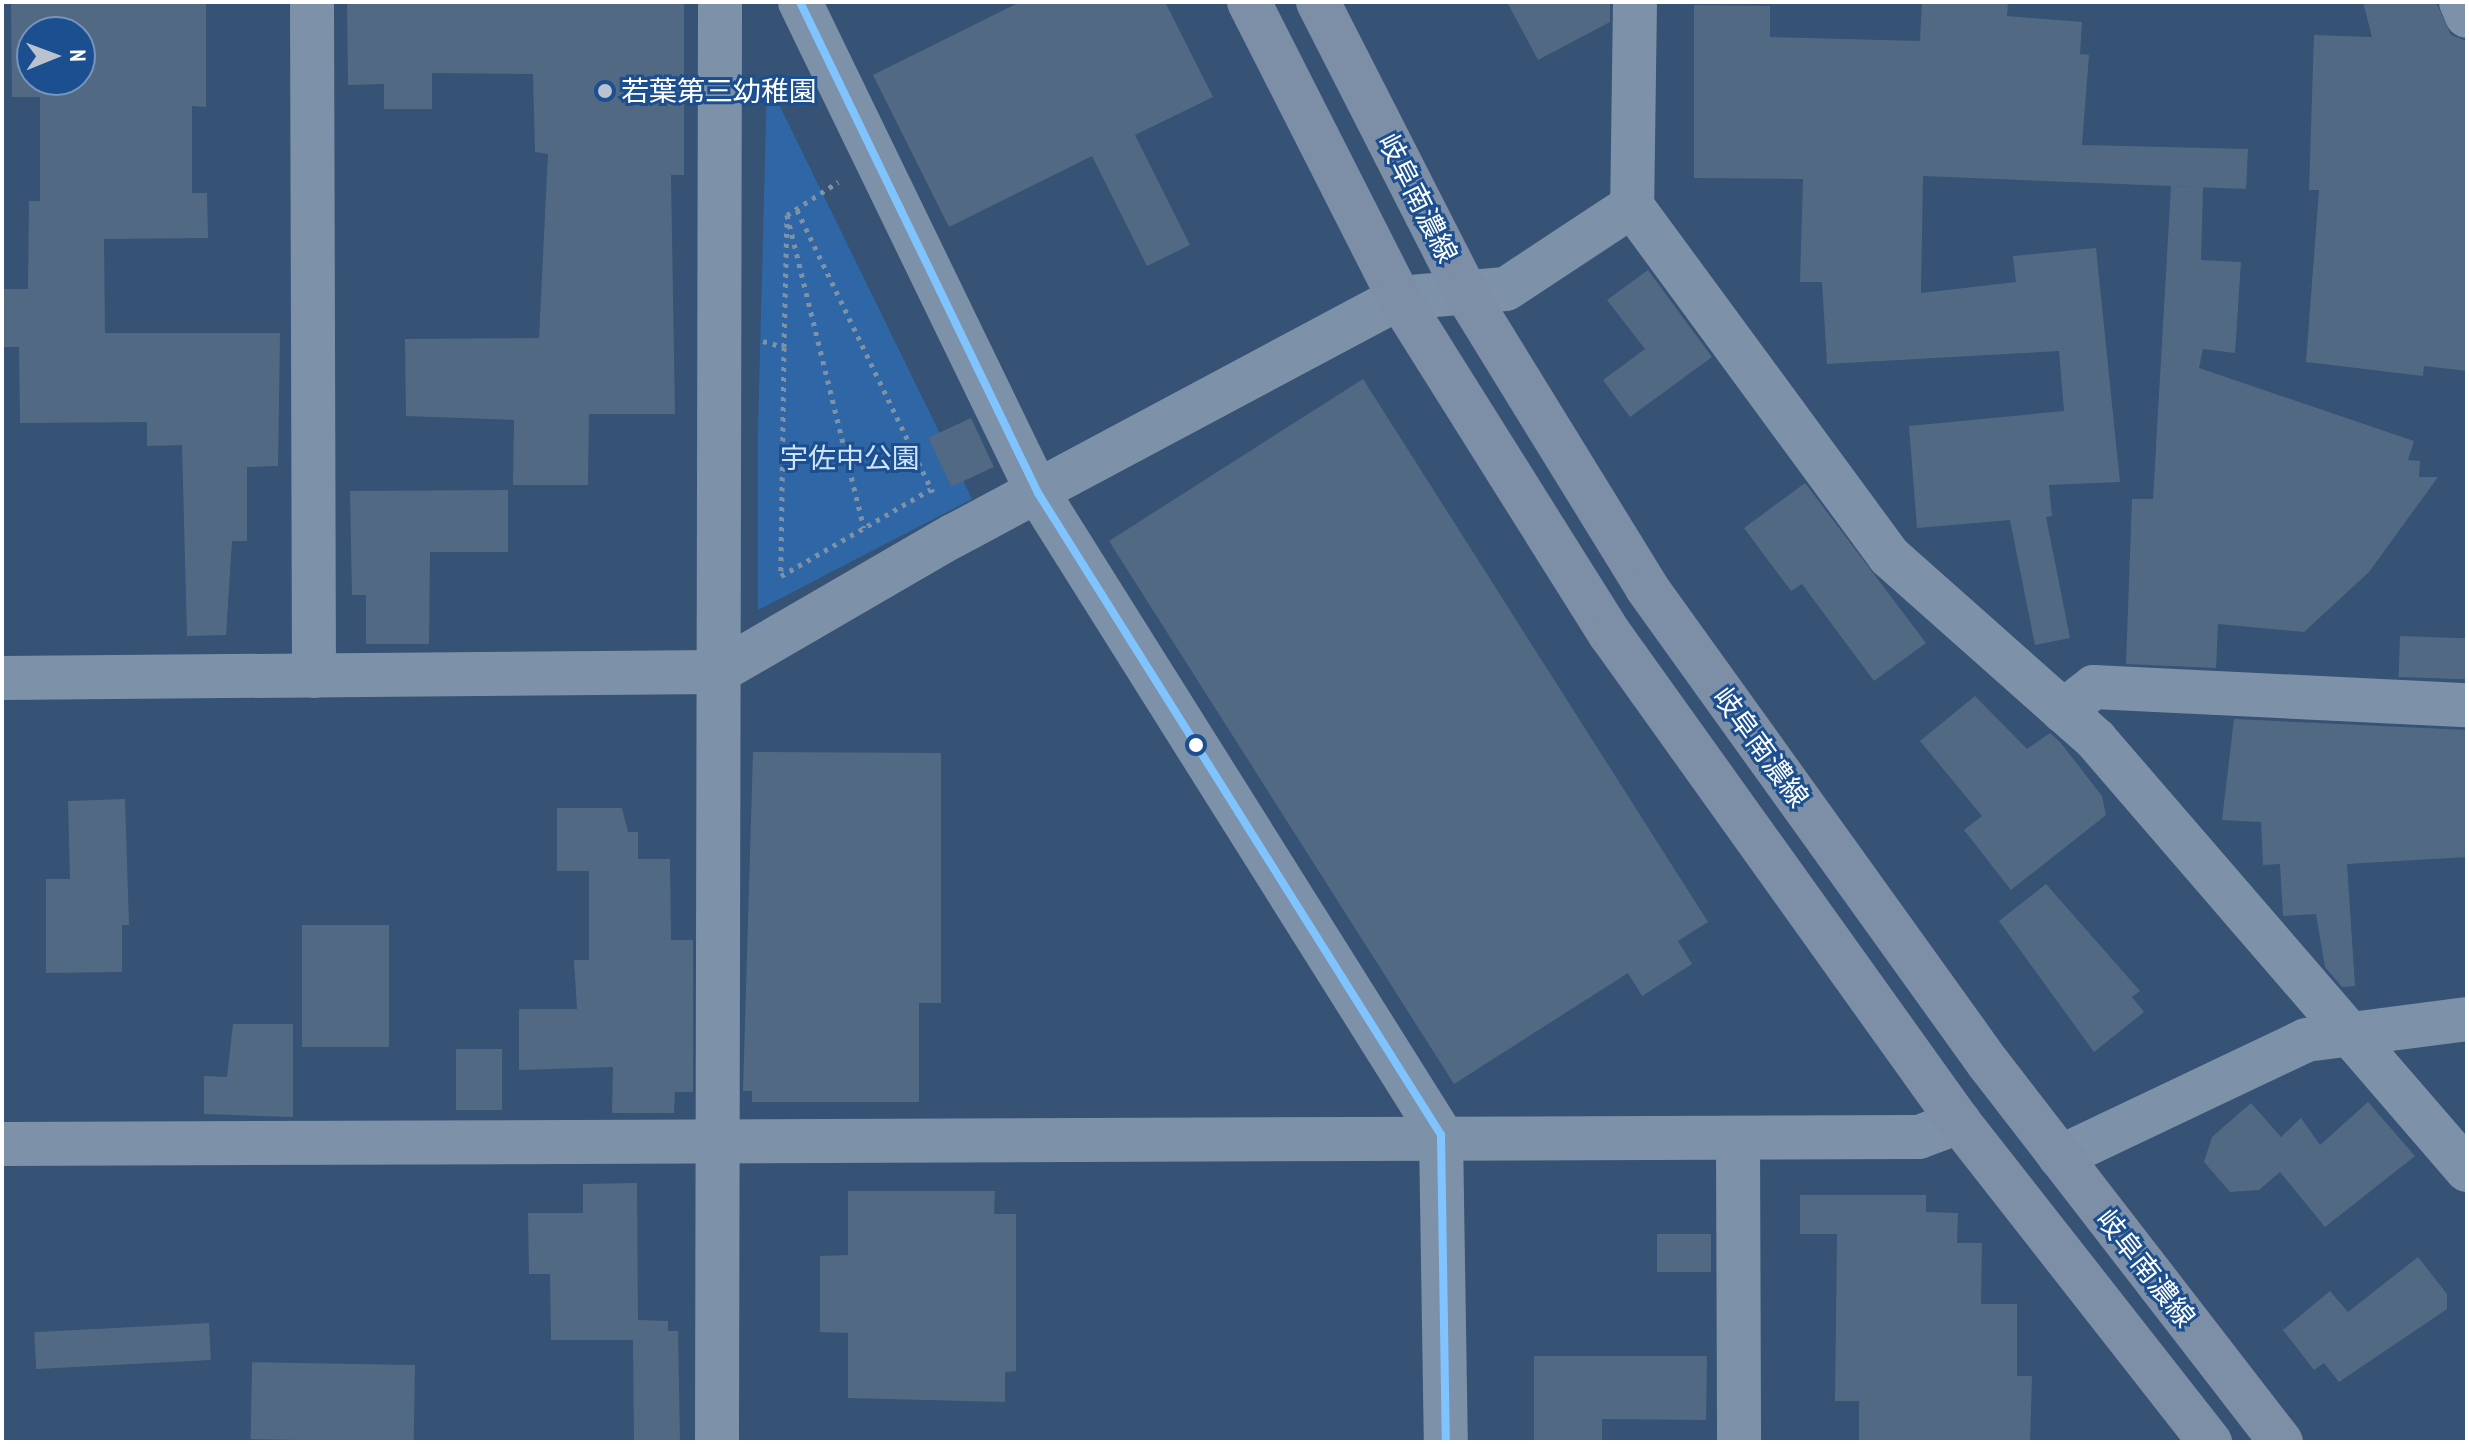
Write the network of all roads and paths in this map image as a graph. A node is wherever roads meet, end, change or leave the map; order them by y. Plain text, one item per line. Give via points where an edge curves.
1 (312, 2) edge
2 (720, 2) edge
3 (800, 2) edge
4 (1249, 2) edge
5 (1318, 2) edge
6 (1635, 2) edge
7 (2461, 2) edge
8 (2467, 16) edge
9 (875, 157) junction
10 (1632, 206) junction
11 (797, 210) junction
12 (787, 215) junction
13 (1467, 295) junction
14 (1399, 298) junction
15 (717, 328) junction
16 (784, 347) junction
17 (931, 489) junction
18 (1038, 493) junction
19 (864, 528) junction
20 (953, 536) junction
21 (718, 672) junction
22 (314, 676) junction
23 (2, 678) edge
24 (2467, 705) edge
25 (2063, 711) junction
26 (2467, 1019) edge
27 (2346, 1030) junction
28 (1959, 1122) junction
29 (1441, 1135) junction
30 (1738, 1139) junction
31 (716, 1142) junction
32 (2, 1144) edge
33 (2060, 1157) junction
34 (2467, 1170) edge
35 (717, 1442) edge
36 (1446, 1442) edge
37 (1739, 1442) edge
38 (2210, 1442) edge
39 (2281, 1442) edge

1 - 22 street
2 - 15 street
3 - 9 street
4 - 14 main road, 岐阜南濃線
5 - 13 main road, 岐阜南濃線
6 - 10 street
7 - 8 street
9 - 11 path
9 - 18 street
10 - 13 street via 1506,289
10 - 25 street via 1889,556
11 - 12 path
11 - 17 path
12 - 16 path
12 - 19 path
13 - 14 street
13 - 33 main road, 岐阜南濃線 via 1647,588
14 - 18 street
14 - 28 main road, 岐阜南濃線 via 1610,634
15 - 16 path
15 - 21 street
16 - 19 path via 781,576
17 - 19 path
17 - 20 path
18 - 20 street
18 - 29 street
20 - 21 street
21 - 22 street
21 - 31 street
22 - 23 street
24 - 25 street via 2094,687
25 - 27 street
26 - 27 street
27 - 33 street via 2306,1040
27 - 34 street
28 - 30 street via 1919,1137
28 - 38 main road, 岐阜南濃線
29 - 30 street
29 - 31 street
29 - 36 street
30 - 37 street
31 - 32 street
31 - 35 street
33 - 39 main road, 岐阜南濃線

